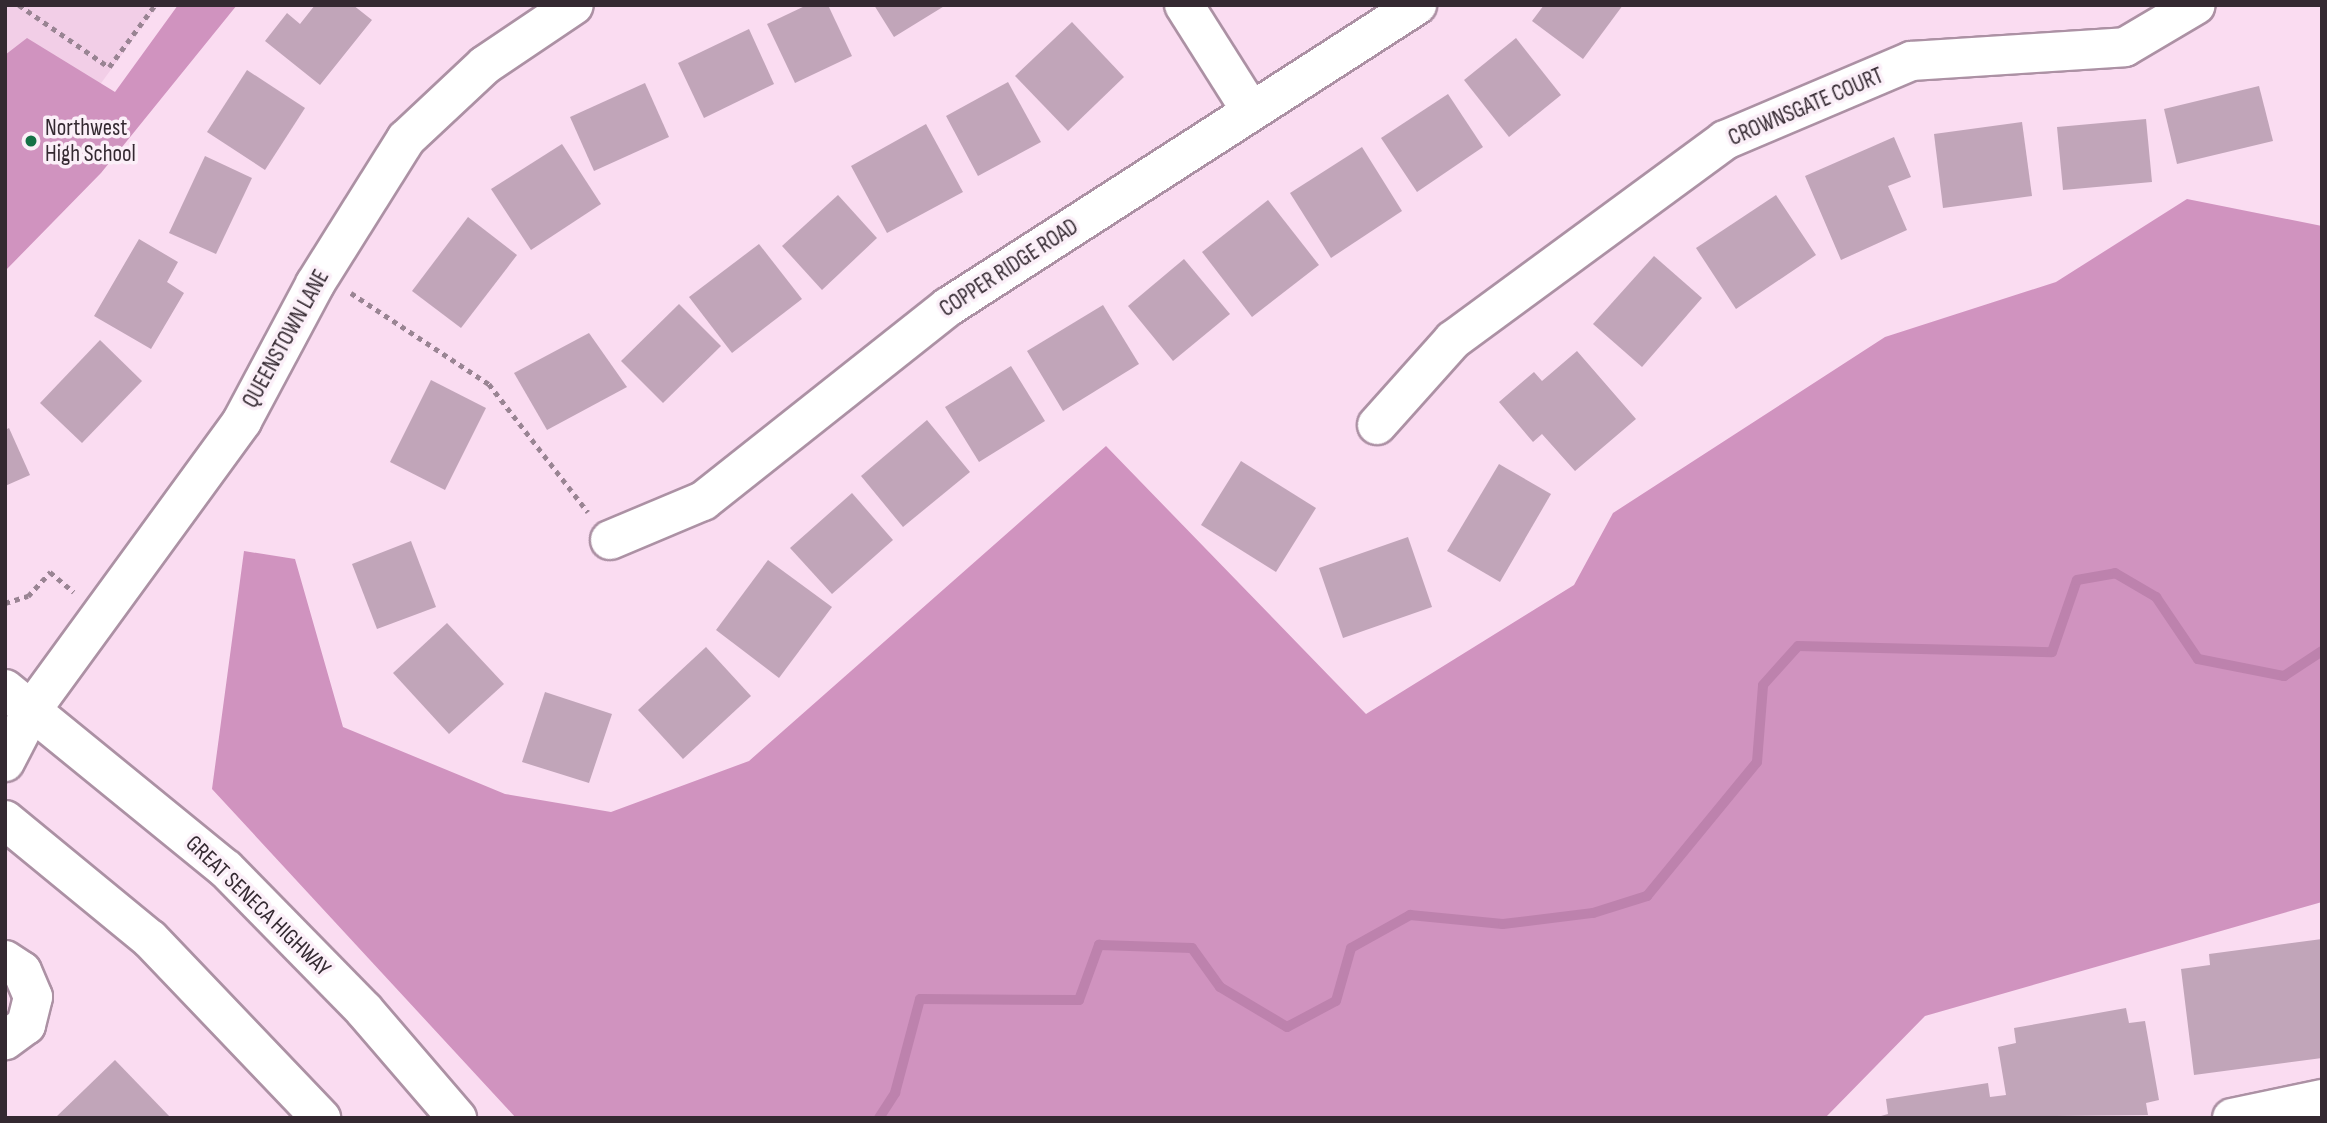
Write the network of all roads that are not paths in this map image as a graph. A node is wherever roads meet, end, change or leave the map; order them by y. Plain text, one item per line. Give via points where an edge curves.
1 (574, 5) edge
2 (1184, 5) edge
3 (1417, 5) edge
4 (2196, 5) edge
5 (1249, 108) junction
6 (1377, 425) dead end
7 (610, 540) road end
8 (14, 708) edge
9 (5, 762) edge
10 (5, 820) edge
11 (5, 960) edge
12 (5, 1040) edge
13 (2322, 1099) edge
14 (321, 1118) edge
15 (457, 1118) edge
16 (2232, 1118) edge

1 - 8 street, QUEENSTOWN LANE via 485,65 406,139 321,274 242,421 102,615
2 - 5 street
3 - 5 street, COPPER RIDGE ROAD via 1338,60
4 - 6 street, CROWNSGATE COURT via 2125,47 1911,61 1725,140 1453,340
5 - 7 street, COPPER RIDGE ROAD via 948,307 703,500
8 - 9 street, QUEENSTOWN LANE
8 - 15 street, GREAT SENECA HIGHWAY via 226,869 364,1010
10 - 14 street via 150,939
11 - 12 street via 22,971 33,997 26,1025
13 - 16 street

